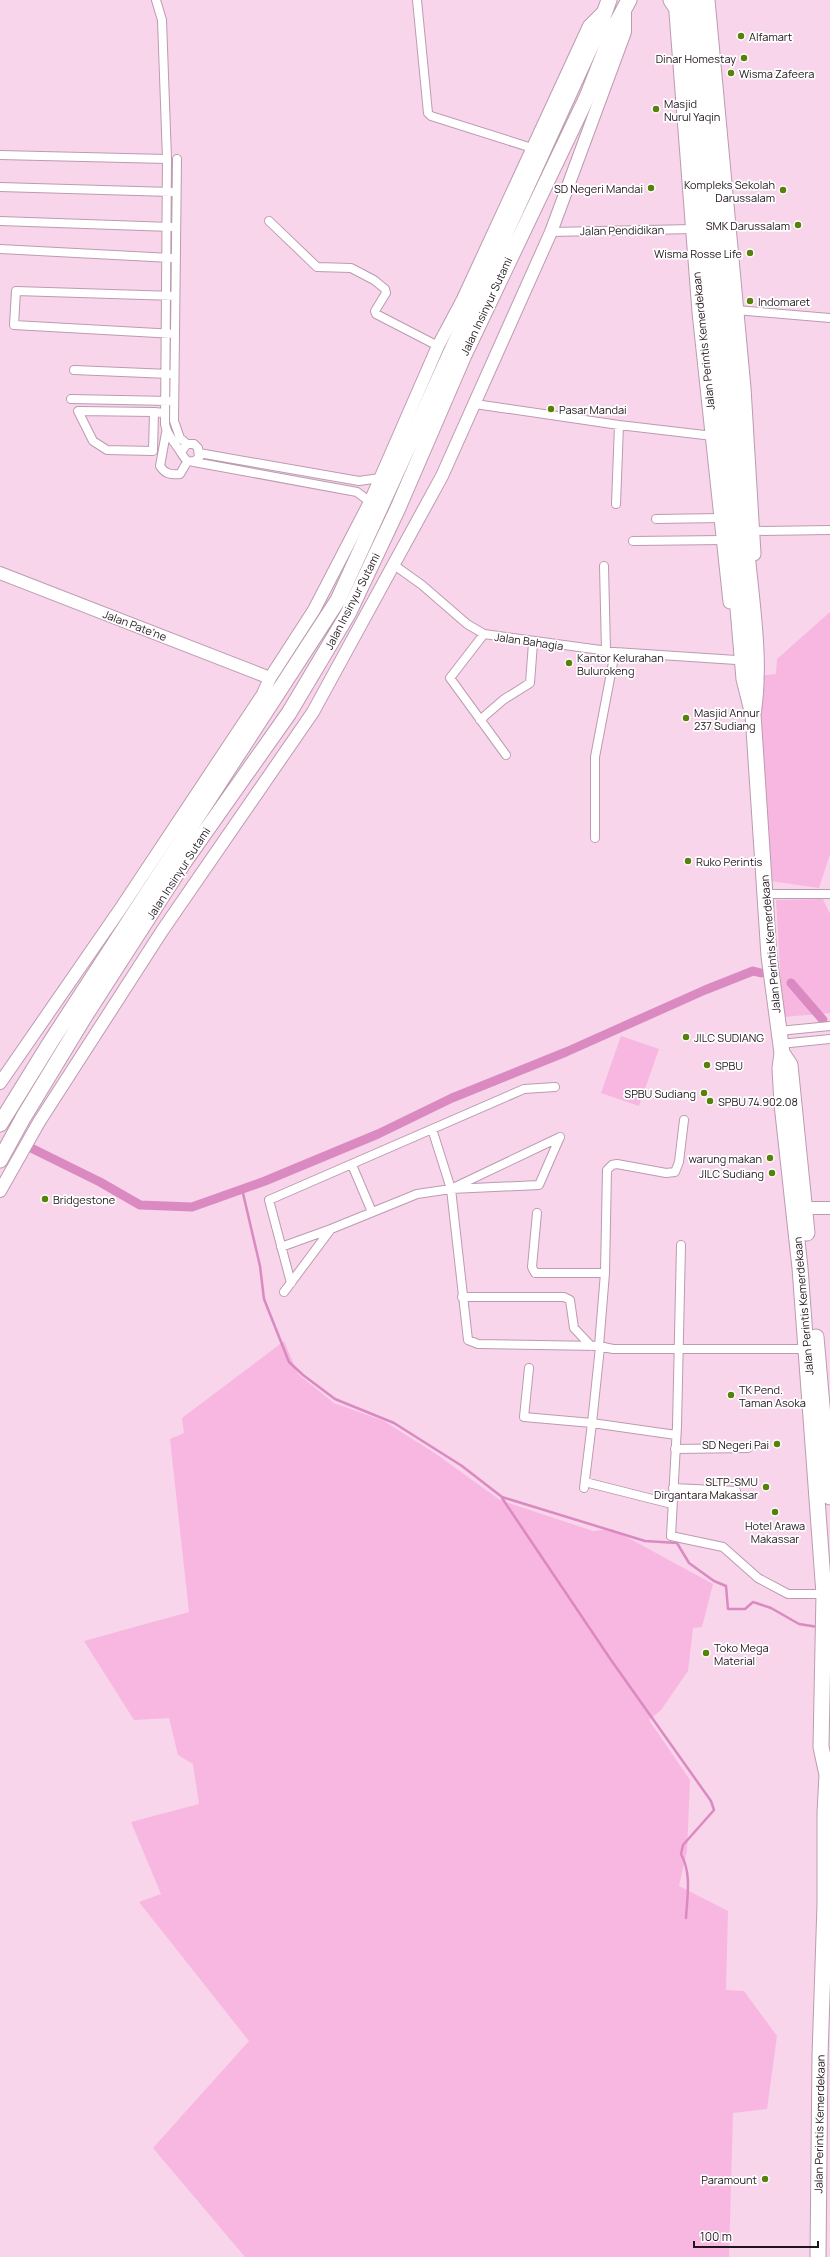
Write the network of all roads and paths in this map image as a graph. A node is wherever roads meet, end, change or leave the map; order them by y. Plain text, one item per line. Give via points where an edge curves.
1 (156, 0) edge
2 (417, 0) edge
3 (706, 1) edge
4 (676, 2) edge
5 (627, 4) edge
6 (607, 5) edge
7 (532, 148) junction
8 (0, 155) edge
9 (167, 159) junction
10 (177, 159) dead end
11 (0, 187) edge
12 (167, 192) junction
13 (177, 193) junction
14 (0, 221) edge
15 (269, 221) dead end
16 (166, 227) junction
17 (176, 227) junction
18 (693, 229) junction
19 (551, 232) junction
20 (0, 249) edge
21 (166, 258) junction
22 (176, 258) junction
23 (166, 296) junction
24 (175, 296) junction
25 (736, 310) junction
26 (830, 318) edge
27 (165, 333) junction
28 (175, 334) junction
29 (438, 346) junction
30 (74, 370) dead end
31 (165, 374) junction
32 (174, 374) junction
33 (71, 399) dead end
34 (165, 401) junction
35 (174, 402) junction
36 (475, 404) junction
37 (154, 412) junction
38 (165, 413) junction
39 (619, 425) junction
40 (166, 431) junction
41 (713, 436) junction
42 (187, 444) junction
43 (181, 452) junction
44 (200, 453) junction
45 (191, 462) junction
46 (380, 478) junction
47 (359, 481) junction
48 (356, 492) junction
49 (370, 502) junction
50 (616, 504) dead end
51 (721, 518) junction
52 (656, 519) dead end
53 (830, 530) edge
54 (753, 531) junction
55 (724, 540) junction
56 (633, 541) dead end
57 (394, 565) junction
58 (604, 566) dead end
59 (0, 573) edge
60 (484, 634) junction
61 (533, 642) junction
62 (606, 651) junction
63 (615, 652) junction
64 (736, 660) junction
65 (270, 678) junction
66 (750, 679) junction
67 (480, 720) junction
68 (506, 755) dead end
69 (595, 838) dead end
70 (773, 894) junction
71 (830, 894) edge
72 (830, 1026) edge
73 (830, 1039) edge
74 (780, 1043) junction
75 (0, 1083) edge
76 (555, 1087) dead end
77 (684, 1120) dead end
78 (0, 1124) edge
79 (432, 1129) junction
80 (0, 1160) edge
81 (352, 1165) junction
82 (451, 1189) junction
83 (0, 1191) edge
84 (799, 1208) junction
85 (830, 1208) edge
86 (372, 1212) junction
87 (537, 1213) dead end
88 (331, 1229) junction
89 (681, 1245) dead end
90 (281, 1247) junction
91 (604, 1273) junction
92 (290, 1283) junction
93 (284, 1292) dead end
94 (462, 1297) junction
95 (597, 1347) junction
96 (806, 1348) junction
97 (677, 1349) junction
98 (529, 1368) dead end
99 (592, 1423) junction
100 (676, 1435) junction
101 (748, 1448) dead end
102 (675, 1450) junction
103 (673, 1488) junction
104 (736, 1491) dead end
105 (830, 1497) edge
106 (672, 1504) junction
107 (824, 1594) junction
108 (829, 1771) edge
109 (828, 1818) edge
110 (818, 2257) edge

1 - 9 street via 162,20
2 - 7 street via 428,113
3 - 25 main road, Jalan Perintis Kemerdekaan
3 - 66 highway, Jalan Perintis Kemerdekaan via 704,64 723,305 742,484
4 - 18 main road, Jalan Perintis Kemerdekaan
4 - 66 highway, Jalan Perintis Kemerdekaan via 692,66
5 - 19 street via 625,32
5 - 80 highway, Jalan Insinyur Sutami via 615,26 587,97 464,355 398,508 348,614 289,713 184,862 83,1019
6 - 7 street via 589,26
6 - 78 highway, Jalan Insinyur Sutami via 599,28 338,600
7 - 29 street via 463,299
8 - 9 street
9 - 12 street
10 - 13 street
11 - 12 street
12 - 13 street
12 - 16 street
13 - 17 street
14 - 16 street
15 - 29 street via 317,267 351,268 379,283 386,293 375,311 376,314
16 - 17 street
16 - 21 street
17 - 22 street
18 - 19 street, Jalan Pendidikan
18 - 41 main road, Jalan Perintis Kemerdekaan via 699,312
19 - 36 street
20 - 21 street
21 - 22 street
21 - 23 street
22 - 24 street
23 - 24 street
23 - 27 street
23 - 27 street via 16,291 14,325
24 - 28 street
25 - 26 street
25 - 54 main road, Jalan Perintis Kemerdekaan
27 - 28 street
27 - 31 street
28 - 32 street
29 - 46 street
30 - 31 street
31 - 32 street
31 - 34 street
32 - 35 street
33 - 34 street
34 - 35 street
34 - 38 street
35 - 42 street via 176,430
36 - 39 street
36 - 57 street via 442,476
37 - 37 street via 86,411 78,411 93,441 107,450 153,451
37 - 38 street
38 - 40 street
39 - 41 street
39 - 50 street
40 - 43 street
40 - 45 street via 160,466 164,472 180,474
41 - 51 main road, Jalan Perintis Kemerdekaan
42 - 43 street
42 - 44 street via 194,444
43 - 45 street via 183,459
44 - 45 street via 199,458
44 - 47 street
45 - 48 street
46 - 47 street
46 - 49 street
47 - 48 street via 361,485
48 - 49 street
49 - 65 street via 314,610
51 - 52 street
51 - 55 main road, Jalan Perintis Kemerdekaan
53 - 54 street
54 - 66 main road, Jalan Perintis Kemerdekaan via 761,666
55 - 56 street
55 - 64 main road, Jalan Perintis Kemerdekaan
57 - 60 street, Jalan Bahagia via 467,624
57 - 83 street via 314,712 162,931 39,1122
58 - 62 street
59 - 65 street, Jalan Pate'ne
60 - 61 street, Jalan Bahagia
60 - 67 street via 450,676
61 - 62 street, Jalan Bahagia
61 - 67 street via 530,682 503,700
62 - 63 street, Jalan Bahagia
63 - 64 street, Jalan Bahagia
63 - 69 street via 595,757
64 - 66 main road, Jalan Perintis Kemerdekaan via 738,671
65 - 75 street via 263,694 196,796
66 - 70 highway, Jalan Perintis Kemerdekaan
67 - 68 street
70 - 71 street
70 - 74 highway, Jalan Perintis Kemerdekaan via 769,956
72 - 74 street
73 - 74 street
74 - 84 highway, Jalan Perintis Kemerdekaan via 782,1104
76 - 79 street via 524,1089
77 - 91 street via 680,1162 675,1172 666,1173 617,1164 607,1170
79 - 81 street
79 - 82 street
81 - 86 street
81 - 90 street via 269,1200
82 - 82 street via 539,1185 560,1136 553,1140
82 - 86 street via 417,1194
82 - 94 street
84 - 85 street
84 - 96 highway, Jalan Perintis Kemerdekaan
84 - 105 highway, Jalan Perintis Kemerdekaan
86 - 88 street
87 - 91 street via 532,1267 535,1273
88 - 90 street
88 - 92 street
89 - 97 street
90 - 92 street
91 - 95 street
92 - 93 street
94 - 95 street via 564,1297 570,1300 574,1328
94 - 95 street via 467,1336 472,1343
95 - 97 street
95 - 99 street
96 - 97 street
96 - 107 highway, Jalan Perintis Kemerdekaan
97 - 100 street
98 - 99 street via 524,1417
99 - 100 street
99 - 106 street via 585,1485
100 - 102 street
101 - 102 street
102 - 103 street
103 - 104 street
103 - 106 street
106 - 107 street via 673,1538 723,1547 758,1578 788,1594
107 - 108 highway, Jalan Perintis Kemerdekaan via 821,1747
108 - 109 highway, Jalan Perintis Kemerdekaan
109 - 110 highway, Jalan Perintis Kemerdekaan via 820,2056 822,2185

